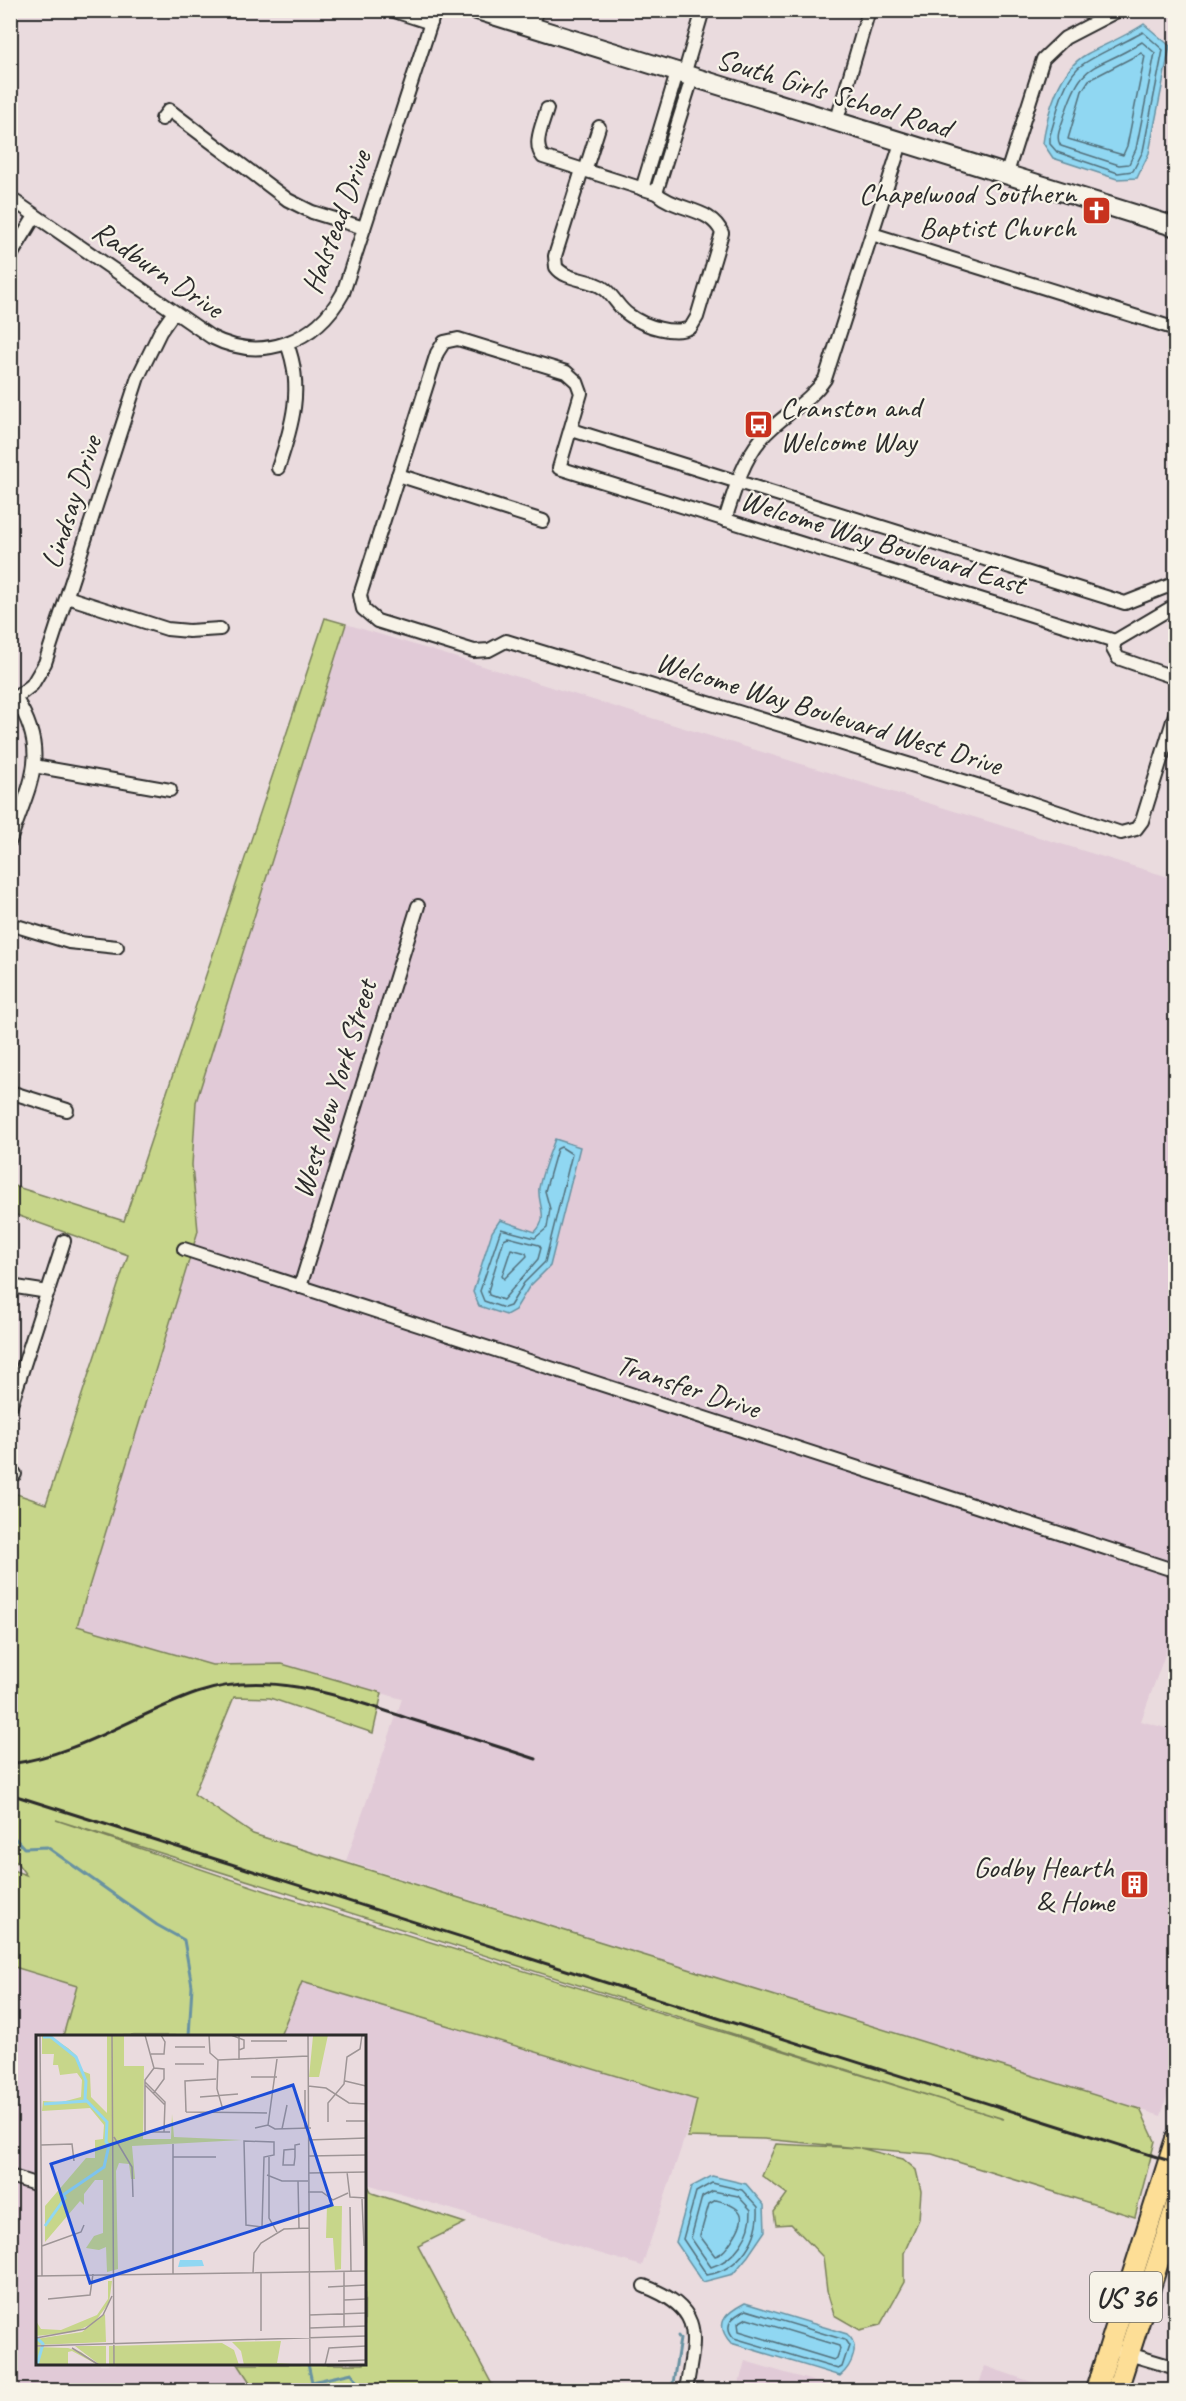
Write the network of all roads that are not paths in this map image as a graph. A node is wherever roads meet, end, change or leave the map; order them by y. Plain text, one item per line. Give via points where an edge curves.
1 (391, 10) edge
2 (435, 10) edge
3 (477, 10) edge
4 (703, 10) edge
5 (869, 10) edge
6 (1119, 10) edge
7 (535, 19) edge
8 (431, 24) junction
9 (685, 76) junction
10 (547, 109) dead end
11 (162, 119) dead end
12 (836, 123) junction
13 (599, 127) dead end
14 (901, 143) junction
15 (584, 170) junction
16 (1006, 176) junction
17 (642, 189) junction
18 (656, 193) junction
19 (10, 198) edge
20 (36, 216) junction
21 (1176, 227) edge
22 (364, 228) junction
23 (872, 234) junction
24 (10, 257) edge
25 (174, 312) junction
26 (1176, 329) edge
27 (287, 344) junction
28 (572, 430) junction
29 (279, 468) dead end
30 (398, 475) junction
31 (737, 481) junction
32 (725, 520) junction
33 (543, 522) dead end
34 (1176, 583) edge
35 (67, 597) junction
36 (1176, 605) edge
37 (220, 629) dead end
38 (1114, 641) junction
39 (1176, 678) edge
40 (13, 700) edge
41 (1176, 711) edge
42 (34, 766) junction
43 (170, 790) dead end
44 (10, 841) edge
45 (418, 906) dead end
46 (10, 924) edge
47 (117, 947) dead end
48 (10, 1092) edge
49 (67, 1110) dead end
50 (64, 1241) dead end
51 (184, 1250) dead end
52 (10, 1286) edge
53 (300, 1287) junction
54 (48, 1292) junction
55 (10, 1408) edge
56 (1176, 1571) edge
57 (1176, 2139) edge
58 (10, 2176) edge
59 (36, 2184) edge
60 (1176, 2206) edge
61 (644, 2286) dead end
62 (1110, 2348) junction
63 (1129, 2354) junction
64 (1176, 2368) edge
65 (686, 2391) edge
66 (1096, 2391) edge
67 (1117, 2391) edge

1 - 8 street
2 - 8 street, Halstead Drive
3 - 7 main road, South Girls School Road
4 - 9 street
5 - 12 street
6 - 16 street via 1065,38 1043,59
7 - 9 main road, South Girls School Road
8 - 22 street, Halstead Drive
9 - 12 main road, South Girls School Road
9 - 17 street
9 - 18 street
10 - 15 street via 538,152
11 - 22 street via 170,110 288,200
12 - 14 main road, South Girls School Road
13 - 15 street
14 - 16 main road, South Girls School Road
14 - 23 street
15 - 17 street
15 - 18 street via 555,256 556,267 564,274 602,287 629,316 674,332 691,327 697,317 722,233 710,217 667,203
16 - 21 main road, South Girls School Road
17 - 18 street
19 - 20 street, Radburn Drive
20 - 24 street
20 - 25 street, Radburn Drive
22 - 27 street, Halstead Drive via 336,305 313,330
23 - 26 street
23 - 31 street via 825,379 815,393 762,438
25 - 27 street, Radburn Drive via 207,335 234,346 264,349
25 - 35 street, Lindsay Drive via 138,377
27 - 29 street via 296,381 296,400
28 - 30 street via 581,390 569,374 461,339 448,340 437,353
28 - 31 street
28 - 32 street, Welcome Way Boulevard East via 560,468
30 - 33 street
30 - 41 street, Welcome Way Boulevard West Drive via 360,592 363,609 379,622 470,650 489,650 506,641 1121,832 1136,829 1142,821
31 - 32 street
31 - 34 street via 1125,603
32 - 38 street, Welcome Way Boulevard East
35 - 37 street via 167,629
35 - 40 street, Lindsay Drive via 41,672
36 - 38 street
38 - 39 street via 1118,658
40 - 42 street, Lindsay Drive via 34,735
42 - 43 street
42 - 44 street, Lindsay Drive
45 - 53 street, West New York Street
46 - 47 street via 69,942
48 - 49 street
50 - 54 street
51 - 53 street, Transfer Drive
52 - 54 street
53 - 56 street, Transfer Drive
54 - 55 street
57 - 62 main road, US 36
58 - 59 street
60 - 63 main road, US 36
61 - 65 street via 667,2297 691,2321 694,2342
62 - 63 street
62 - 66 main road, US 36
63 - 64 street
63 - 67 main road, US 36

